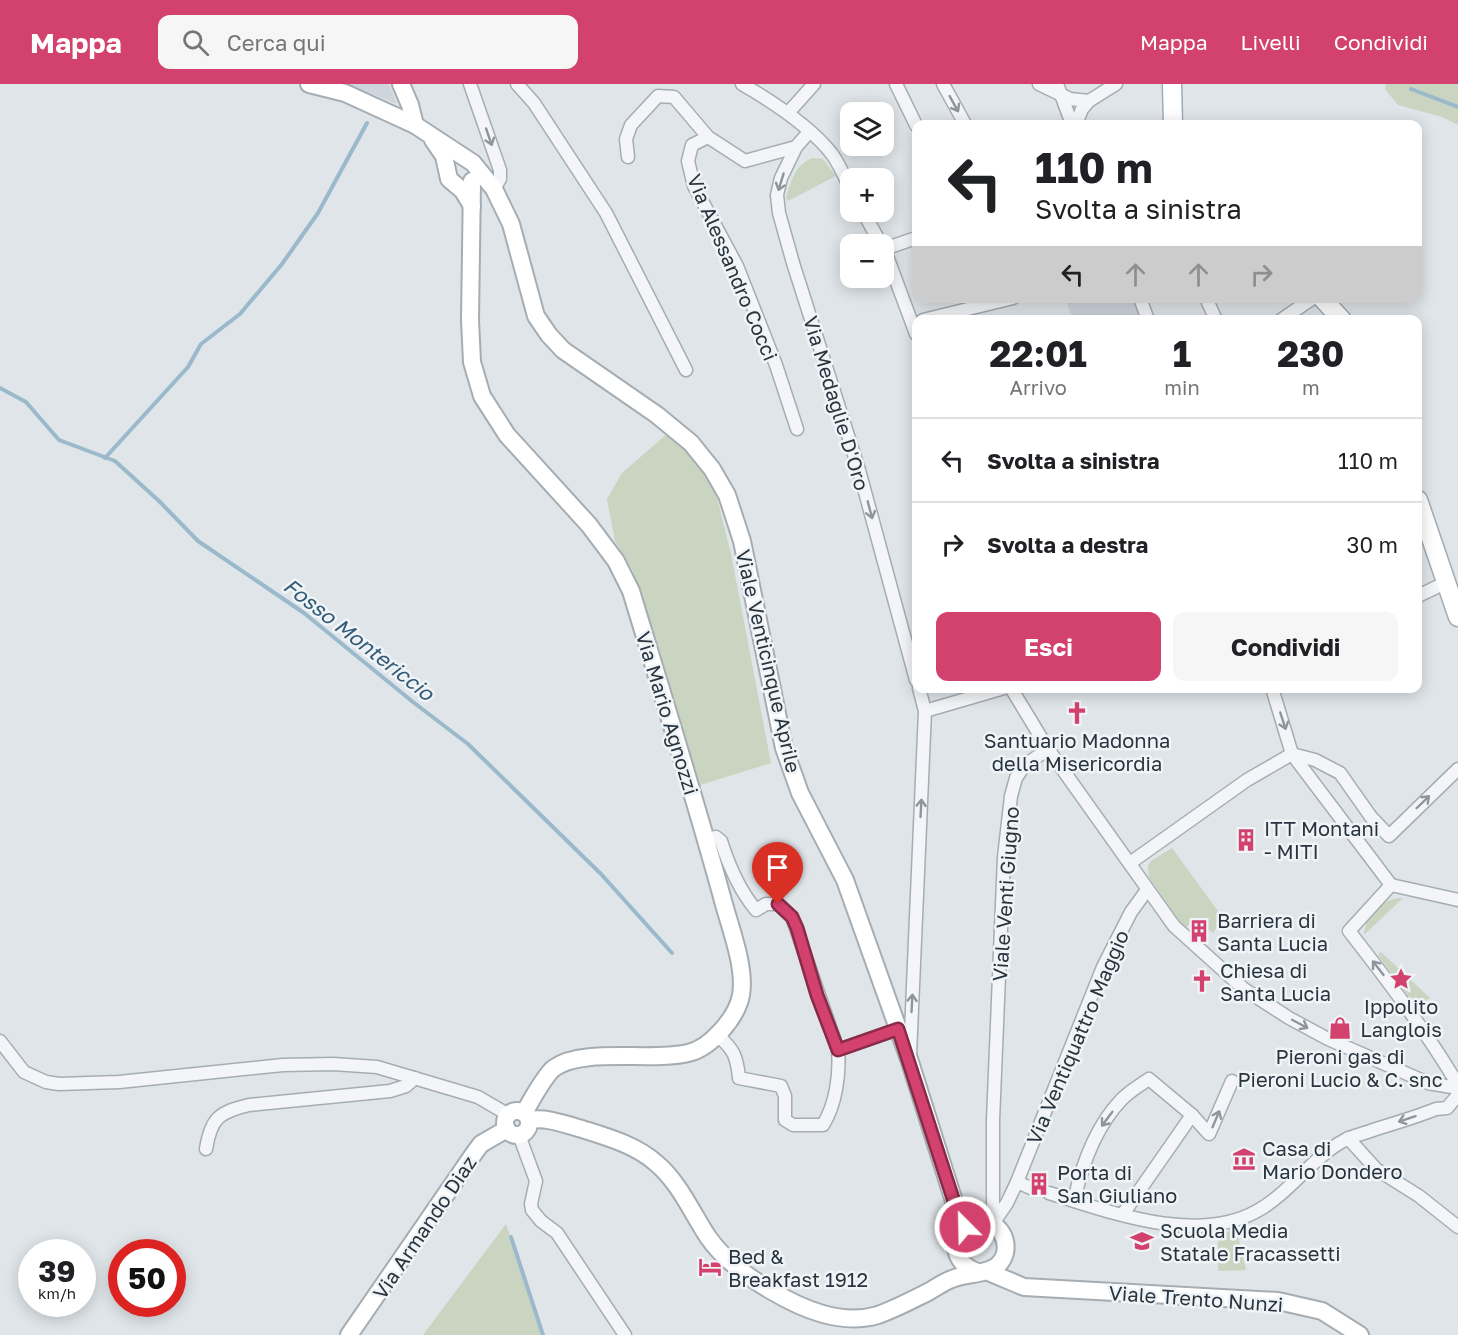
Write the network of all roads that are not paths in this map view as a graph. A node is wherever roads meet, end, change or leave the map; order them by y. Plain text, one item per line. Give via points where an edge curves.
1 (309, 84) edge
2 (401, 84) edge
3 (470, 84) edge
4 (517, 84) edge
5 (742, 84) edge
6 (814, 84) edge
7 (896, 84) edge
8 (943, 84) edge
9 (1039, 84) edge
10 (1116, 84) edge
11 (1172, 84) edge
12 (1058, 89) edge
13 (1089, 101) junction
14 (788, 113) junction
15 (914, 120) edge
16 (963, 120) edge
17 (1072, 120) edge
18 (1076, 120) edge
19 (1173, 120) edge
20 (422, 130) junction
21 (809, 132) junction
22 (708, 137) junction
23 (796, 147) junction
24 (628, 157) dead end
25 (471, 169) junction
26 (840, 169) edge
27 (447, 170) junction
28 (456, 185) junction
29 (495, 192) junction
30 (472, 206) junction
31 (912, 239) edge
32 (894, 244) edge
33 (894, 272) edge
34 (995, 303) edge
35 (1306, 303) edge
36 (1327, 303) edge
37 (913, 315) edge
38 (950, 315) edge
39 (1288, 315) edge
40 (1337, 315) edge
41 (686, 370) dead end
42 (797, 429) dead end
43 (1422, 512) edge
44 (1445, 583) junction
45 (1422, 594) edge
46 (1458, 617) edge
47 (912, 665) edge
48 (920, 693) edge
49 (987, 693) edge
50 (1014, 693) edge
51 (1274, 693) edge
52 (925, 711) junction
53 (1047, 748) junction
54 (1292, 754) junction
55 (1458, 769) edge
56 (706, 839) junction
57 (1130, 863) junction
58 (1391, 885) junction
59 (1147, 890) junction
60 (1458, 900) edge
61 (898, 1029) junction
62 (717, 1035) junction
63 (0, 1041) edge
64 (838, 1050) junction
65 (909, 1062) junction
66 (414, 1078) junction
67 (1232, 1081) dead end
68 (1458, 1087) edge
69 (1458, 1095) edge
70 (1192, 1115) junction
71 (517, 1122) junction
72 (1348, 1138) junction
73 (206, 1149) dead end
74 (1017, 1182) junction
75 (1033, 1189) dead end
76 (1049, 1193) dead end
77 (1074, 1201) junction
78 (1124, 1214) junction
79 (996, 1223) junction
80 (965, 1227) junction
81 (1458, 1227) edge
82 (958, 1258) junction
83 (988, 1269) junction
84 (951, 1279) junction
85 (349, 1335) edge
86 (626, 1335) edge
87 (1360, 1335) edge

1 - 20 main road, Viale Venticinque Aprile via 345,93
2 - 20 main road
3 -> 29 street via 500,170
4 - 41 street via 534,103 606,213
5 - 14 street
6 - 14 street
7 - 15 street
8 -> 16 street
9 - 12 street
10 - 13 street
11 - 19 main road
12 - 13 street via 1070,99
12 - 17 street
13 - 18 street
14 - 21 street
20 - 25 main road, Viale Venticinque Aprile
20 - 27 main road via 444,156
21 - 23 street, Via Medaglie D'Oro
21 - 26 street via 832,154
22 - 23 street via 745,160
22 - 24 street via 674,97 658,96 631,125 626,139
22 - 42 street, Via Alessandro Cocci via 692,145 688,161 694,186 737,266
23 -> 47 street, Via Medaglie D'Oro via 781,178 777,195 779,213 859,470
25 - 27 main road via 456,159
25 - 28 main road via 465,186
25 - 29 main road, Viale Venticinque Aprile via 486,188
25 - 30 main road, Via Mario Agnozzi
27 - 28 main road
28 - 30 main road
29 - 61 main road, Viale Venticinque Aprile via 511,224 536,316 549,335 563,351 657,414 691,443 728,495 742,541 784,748 800,793 845,880
30 - 56 main road, Via Mario Agnozzi via 472,363 482,396 507,435 589,525 616,561 631,591
31 - 32 street
33 - 37 street
34 - 38 street
35 - 39 street
36 - 40 main road
43 - 44 main road
44 - 45 street
44 - 46 main road
48 - 52 street
49 - 52 street
50 - 53 street
51 -> 54 street
65 -> 52 street
53 - 57 street
53 - 79 street, Viale Venti Giugno via 1024,766 1016,778 1004,857 993,1120
54 -> 55 street via 1316,760 1340,773 1389,836
54 - 57 street via 1247,780
54 - 58 street
56 - 62 main road, Via Mario Agnozzi via 741,970 741,996
56 - 64 street via 716,837 721,841 734,876 756,910 766,904 778,904 792,917
57 - 59 street
58 - 60 street
68 -> 58 street via 1391,984 1349,931
59 -> 68 street via 1174,926 1244,988 1278,1011 1328,1039 1428,1083
59 - 74 street, Via Ventiquattro Maggio via 1103,967
61 - 64 street
61 - 65 main road, Viale Venticinque Aprile
62 - 64 street via 737,1059 739,1078 781,1086 785,1119 793,1125 823,1125 833,1101
62 - 71 main road, Via Mario Agnozzi via 691,1053 680,1055 568,1060 552,1069
63 - 66 street via 24,1072 46,1083 119,1082 323,1064 377,1066
65 - 80 main road, Viale Venticinque Aprile
66 - 71 street via 478,1097
66 - 73 street via 406,1086 390,1091 232,1109 212,1124
70 -> 67 street via 1209,1134
69 -> 72 street via 1447,1108
70 -> 77 street via 1149,1079 1123,1098 1102,1124 1082,1166
70 - 78 street
71 - 84 main road via 546,1119 604,1136 650,1158 664,1170 724,1255 771,1290 822,1315 851,1319 877,1315
71 - 85 main road, Via Armando Diaz via 481,1144
71 - 86 street via 537,1181 532,1210 557,1233
72 - 78 street via 1257,1212 1203,1226 1152,1222
72 - 81 street via 1376,1169
74 - 75 street
74 - 79 street, Via Ventiquattro Maggio
76 - 77 street
77 - 78 street
79 - 80 main road via 980,1221
79 - 83 main road via 1006,1248
80 - 82 main road via 956,1241
82 - 83 main road via 963,1265
82 - 84 main road
83 - 84 main road
83 - 87 main road, Viale Trento Nunzi via 1024,1287 1278,1301 1322,1311

